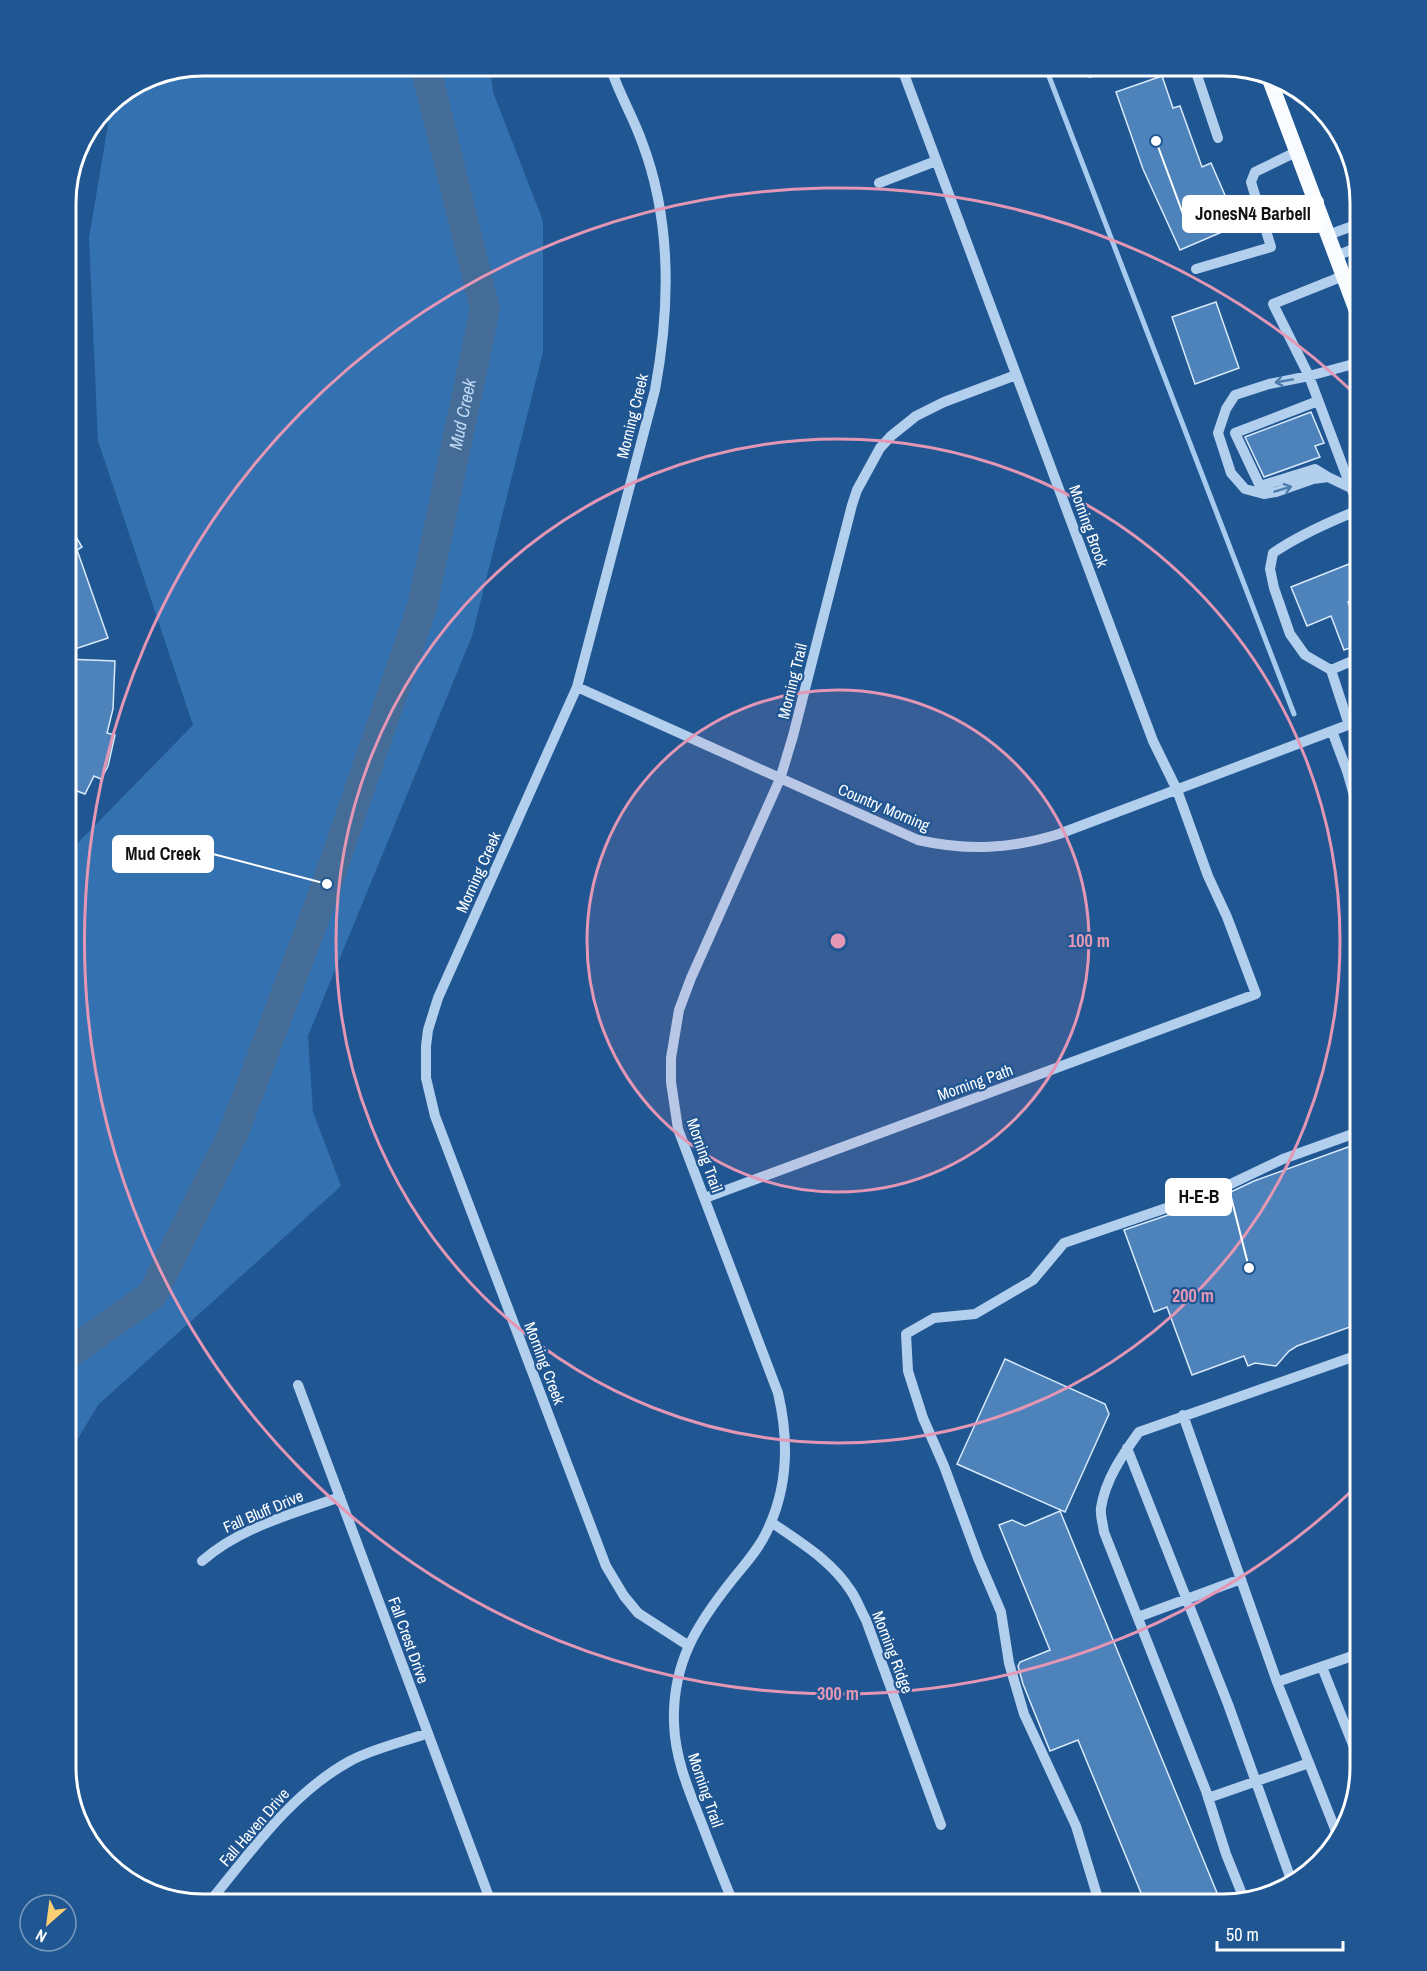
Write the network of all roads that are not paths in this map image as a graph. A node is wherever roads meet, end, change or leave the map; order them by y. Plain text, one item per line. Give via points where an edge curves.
1 (614, 76) edge
2 (905, 77) edge
3 (1198, 77) edge
4 (1272, 86) edge
5 (1218, 138) dead end
6 (1296, 152) junction
7 (936, 161) junction
8 (879, 183) dead end
9 (1351, 227) edge
10 (1328, 235) junction
11 (1351, 250) edge
12 (1336, 256) junction
13 (1196, 270) dead end
14 (1343, 276) junction
15 (1351, 297) edge
16 (1351, 365) edge
17 (1016, 375) junction
18 (1309, 376) junction
19 (1318, 401) junction
20 (1328, 477) junction
21 (1351, 488) joint
22 (1351, 513) edge
23 (1351, 661) edge
24 (1331, 670) junction
25 (577, 687) junction
26 (1349, 725) joint
27 (1332, 731) junction
28 (1351, 770) edge
29 (1347, 771) junction
30 (780, 779) junction
31 (1351, 785) edge
32 (1177, 790) junction
33 (1256, 994) joint
34 (1351, 1135) edge
35 (705, 1198) junction
36 (1351, 1358) edge
37 (298, 1385) dead end
38 (1183, 1415) junction
39 (1127, 1448) junction
40 (340, 1497) junction
41 (771, 1522) junction
42 (202, 1561) dead end
43 (1241, 1579) junction
44 (1186, 1599) junction
45 (1138, 1617) junction
46 (689, 1646) junction
47 (1351, 1657) edge
48 (1322, 1667) junction
49 (1277, 1682) junction
50 (428, 1733) junction
51 (1351, 1740) edge
52 (1309, 1763) junction
53 (1256, 1782) junction
54 (1208, 1798) junction
55 (941, 1825) dead end
56 (1336, 1825) edge
57 (1289, 1876) edge
58 (1241, 1893) edge
59 (216, 1894) edge
60 (488, 1894) edge
61 (730, 1894) edge
62 (1097, 1894) edge

1 - 25 street, Morning Creek via 655,185 666,306 655,390
2 - 7 street, Morning Brook
3 - 5 street
4 - 6 main road
6 - 10 main road
6 - 13 street via 1254,172 1251,182 1271,247
7 - 8 street
7 - 17 street, Morning Brook
9 - 10 street
10 - 12 main road
11 - 12 street
12 - 14 main road
14 - 15 main road
14 - 18 street via 1273,304
16 - 18 street
17 - 30 street, Morning Trail via 916,416 880,448 852,505
17 - 32 street, Morning Brook via 1153,741
18 - 19 street
18 -> 20 street via 1235,395 1218,433 1231,473 1245,489 1264,494
19 - 20 street via 1235,433 1260,486 1315,469
19 - 21 street
20 - 21 street
22 - 24 street via 1273,553 1270,568 1290,634 1305,655
23 - 24 street
24 - 26 street
25 - 30 street, Country Morning
25 - 46 street, Morning Creek via 438,998 428,1030 426,1078 435,1116 606,1566 638,1613
26 - 27 street, Country Morning
27 - 29 street
27 - 32 street, Country Morning
28 - 29 street
29 - 31 street
30 - 32 street, Country Morning via 918,840 965,848 1036,841
30 - 35 street, Morning Trail via 691,978 674,1034 673,1106 683,1146
32 - 33 street, Morning Brook
33 - 35 street, Morning Path
34 - 62 street via 1283,1159 1216,1191 1064,1243 1033,1280 975,1314 934,1318 906,1334 908,1371 923,1418 1001,1612 1009,1663 1024,1714 1076,1826
35 - 41 street, Morning Trail via 783,1415 786,1463
36 - 38 street
37 - 40 street, Fall Crest Drive
38 - 39 street via 1139,1432
38 - 43 street
39 - 44 street
39 - 45 street via 1107,1487 1101,1510 1104,1532
40 - 42 street, Fall Bluff Drive via 233,1538
40 - 50 street, Fall Crest Drive
41 - 46 street, Morning Trail via 758,1547 707,1612
41 - 55 street, Morning Ridge via 820,1556 852,1592 866,1620
43 - 44 street
43 - 49 street
44 - 45 street
44 - 53 street
45 - 54 street
46 - 61 street, Morning Trail via 674,1704 677,1753
47 - 48 street
48 - 49 street
48 - 51 street
49 - 52 street
50 - 59 street, Fall Haven Drive via 352,1760 332,1772 295,1802
50 - 60 street, Fall Crest Drive
52 - 53 street
52 - 56 street
53 - 54 street
53 - 57 street
54 - 58 street

